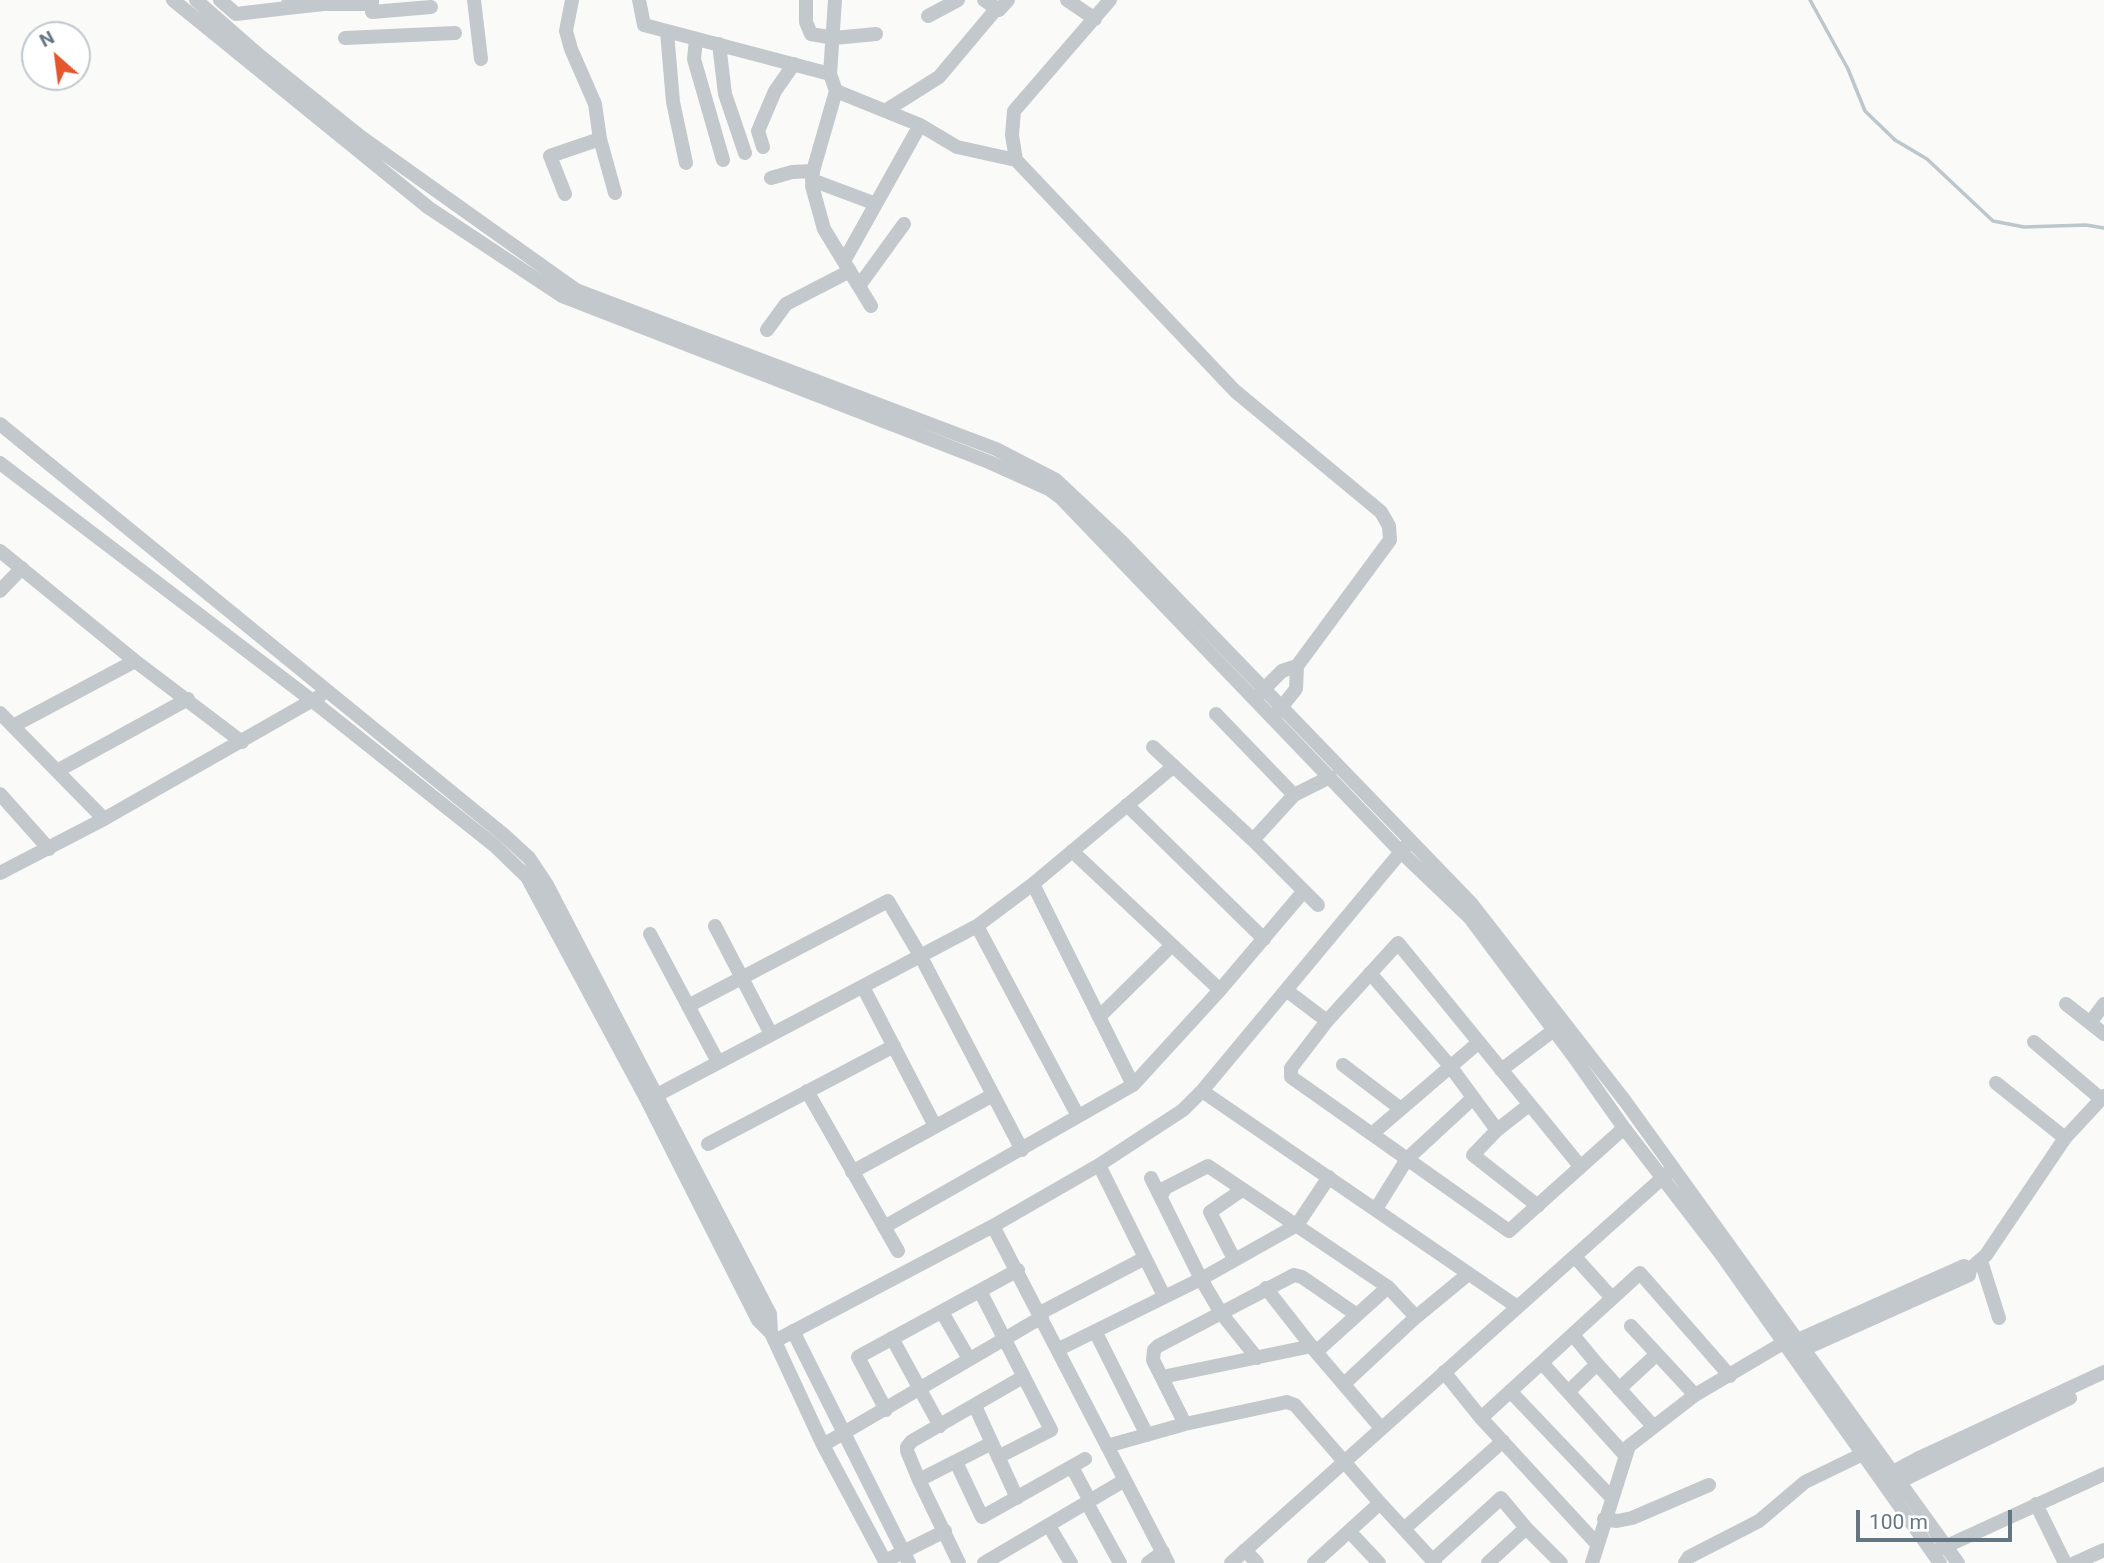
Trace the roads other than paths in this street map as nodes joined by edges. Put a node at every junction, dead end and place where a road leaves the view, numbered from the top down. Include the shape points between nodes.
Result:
1 (173, 0) edge
2 (196, 0) edge
3 (220, 0) edge
4 (474, 0) edge
5 (572, 0) edge
6 (639, 0) edge
7 (806, 0) edge
8 (835, 0) edge
9 (958, 0) edge
10 (1068, 0) edge
11 (1110, 0) edge
12 (996, 3) edge
13 (288, 4) edge
14 (372, 5) edge
15 (430, 8) dead end
16 (928, 16) dead end
17 (1095, 19) junction
18 (667, 32) junction
19 (455, 33) dead end
20 (876, 34) dead end
21 (228, 37) junction
22 (372, 37) junction
23 (345, 38) dead end
24 (834, 38) junction
25 (696, 40) junction
26 (719, 44) junction
27 (481, 59) dead end
28 (794, 64) junction
29 (831, 74) junction
30 (836, 91) junction
31 (885, 111) junction
32 (920, 125) junction
33 (600, 139) junction
34 (763, 147) dead end
35 (745, 153) dead end
36 (723, 160) dead end
37 (1016, 160) junction
38 (686, 163) dead end
39 (812, 176) junction
40 (771, 178) dead end
41 (565, 194) dead end
42 (615, 194) dead end
43 (876, 204) junction
44 (904, 224) dead end
45 (847, 266) junction
46 (859, 286) junction
47 (871, 306) dead end
48 (767, 330) dead end
49 (0, 424) edge
50 (0, 463) edge
51 (0, 551) edge
52 (22, 568) junction
53 (0, 591) edge
54 (135, 661) junction
55 (1297, 666) junction
56 (327, 691) junction
57 (1258, 694) junction
58 (188, 699) junction
59 (314, 702) junction
60 (0, 713) edge
61 (1216, 713) dead end
62 (1277, 713) junction
63 (13, 726) junction
64 (242, 742) junction
65 (1153, 747) dead end
66 (1174, 766) junction
67 (57, 771) junction
68 (1330, 778) junction
69 (1294, 795) junction
70 (1, 796) edge
71 (1126, 805) junction
72 (104, 819) junction
73 (1253, 840) junction
74 (1405, 846) junction
75 (49, 849) junction
76 (1072, 851) junction
77 (0, 873) edge
78 (1033, 884) junction
79 (1303, 892) junction
80 (1318, 905) dead end
81 (715, 926) dead end
82 (977, 926) junction
83 (650, 934) dead end
84 (1265, 939) junction
85 (1171, 946) junction
86 (921, 957) junction
87 (1370, 973) junction
88 (741, 977) junction
89 (863, 987) junction
90 (1220, 990) junction
91 (1286, 990) junction
92 (2066, 1004) dead end
93 (2104, 1004) edge
94 (688, 1006) junction
95 (1099, 1017) junction
96 (1327, 1021) junction
97 (2090, 1023) junction
98 (1554, 1030) junction
99 (771, 1034) junction
100 (2104, 1034) edge
101 (2034, 1042) dead end
102 (1478, 1043) junction
103 (894, 1046) junction
104 (718, 1062) junction
105 (1343, 1065) dead end
106 (1450, 1066) junction
107 (1502, 1070) junction
108 (1996, 1083) dead end
109 (1133, 1084) junction
110 (807, 1091) junction
111 (1202, 1091) junction
112 (657, 1095) junction
113 (993, 1095) junction
114 (1473, 1098) junction
115 (2102, 1098) edge
116 (1529, 1105) junction
117 (1401, 1109) junction
118 (1078, 1116) junction
119 (935, 1126) junction
120 (1624, 1128) junction
121 (1497, 1130) junction
122 (1373, 1133) junction
123 (2064, 1138) junction
124 (708, 1144) dead end
125 (1022, 1150) junction
126 (1407, 1159) junction
127 (1099, 1165) junction
128 (1580, 1166) junction
129 (852, 1172) junction
130 (1669, 1172) junction
131 (1329, 1177) junction
132 (1152, 1178) dead end
133 (1242, 1190) junction
134 (1161, 1196) junction
135 (1538, 1206) junction
136 (1376, 1209) junction
137 (1297, 1224) junction
138 (993, 1226) junction
139 (884, 1227) junction
140 (898, 1251) dead end
141 (1574, 1256) junction
142 (1145, 1258) junction
143 (1234, 1259) junction
144 (1976, 1265) junction
145 (1018, 1270) junction
146 (1467, 1275) junction
147 (1201, 1279) junction
148 (1388, 1287) junction
149 (1266, 1288) junction
150 (979, 1291) junction
151 (1164, 1296) junction
152 (1612, 1298) junction
153 (1516, 1307) junction
154 (942, 1312) junction
155 (1221, 1313) junction
156 (1041, 1315) junction
157 (1357, 1315) junction
158 (1416, 1317) junction
159 (1999, 1318) dead end
160 (1631, 1326) dead end
161 (793, 1331) junction
162 (1095, 1331) junction
163 (1573, 1335) junction
164 (773, 1337) junction
165 (1004, 1337) junction
166 (892, 1338) junction
167 (1795, 1342) junction
168 (1059, 1349) junction
169 (1314, 1349) junction
170 (1657, 1354) junction
171 (1257, 1358) junction
172 (969, 1359) junction
173 (1542, 1363) junction
174 (1597, 1364) junction
175 (2104, 1372) edge
176 (1444, 1373) junction
177 (1730, 1376) junction
178 (1023, 1377) junction
179 (1162, 1377) junction
180 (2104, 1382) edge
181 (1344, 1384) junction
182 (1619, 1389) junction
183 (920, 1390) junction
184 (1510, 1391) junction
185 (1568, 1392) junction
186 (1695, 1395) junction
187 (975, 1406) junction
188 (886, 1410) junction
189 (1482, 1419) junction
190 (1185, 1424) junction
191 (940, 1426) junction
192 (1653, 1426) junction
193 (1381, 1428) junction
194 (843, 1434) junction
195 (1147, 1435) junction
196 (1503, 1441) junction
197 (992, 1443) junction
198 (823, 1445) junction
199 (1107, 1446) junction
200 (1869, 1451) junction
201 (1625, 1454) junction
202 (999, 1457) junction
203 (1085, 1459) dead end
204 (956, 1462) junction
205 (1343, 1462) junction
206 (1072, 1467) junction
207 (2104, 1474) edge
208 (919, 1480) junction
209 (1125, 1480) junction
210 (1889, 1481) junction
211 (1709, 1485) dead end
212 (1611, 1497) junction
213 (1017, 1498) junction
214 (1088, 1502) junction
215 (1380, 1503) junction
216 (2036, 1504) junction
217 (1604, 1519) junction
218 (1049, 1526) junction
219 (1405, 1528) junction
220 (1526, 1528) junction
221 (945, 1531) junction
222 (1349, 1531) junction
223 (1597, 1544) junction
224 (1245, 1550) junction
225 (2104, 1550) edge
226 (1940, 1554) edge
227 (906, 1557) edge
228 (1008, 1557) edge
229 (1166, 1557) edge
230 (1434, 1561) edge
231 (885, 1562) edge
232 (959, 1563) edge
233 (984, 1563) edge
234 (1071, 1563) edge
235 (1121, 1563) edge
236 (1148, 1563) edge
237 (1231, 1563) edge
238 (1257, 1563) edge
239 (1314, 1563) edge
240 (1379, 1563) edge
241 (1489, 1563) edge
242 (1561, 1563) edge
243 (1592, 1563) edge
244 (1685, 1563) edge
245 (1958, 1563) edge
246 (2065, 1563) edge
247 (2075, 1563) edge

1 - 21 street
2 - 21 street
3 - 13 street via 236,14
4 - 27 street
5 - 33 street via 566,31 595,104
6 - 18 street via 644,25
7 - 24 street via 811,34
8 - 24 street
9 - 16 street
10 - 17 street
11 - 17 street
12 - 31 street via 939,77
13 - 14 street
14 - 15 street
14 - 22 street
17 - 37 street via 1014,111
18 - 25 street
18 - 38 street via 673,102
19 - 22 street
20 - 24 street
21 - 57 street via 576,290 996,449 1056,480 1122,542
22 - 23 street
24 - 29 street
25 - 26 street
25 - 36 street via 694,59
26 - 28 street
26 - 35 street via 725,94
28 - 29 street
28 - 34 street via 775,91 758,131
29 - 30 street
30 - 31 street
30 - 39 street
31 - 32 street
32 - 37 street via 957,147
32 - 43 street
33 - 41 street via 550,156
33 - 42 street
37 - 55 street via 1235,391 1381,512 1389,526 1390,540
39 - 40 street via 792,172
39 - 43 street
39 - 45 street via 824,229
43 - 45 street
44 - 46 street
45 - 46 street
45 - 48 street via 786,304
46 - 47 street
49 - 56 street
50 - 59 street
51 - 52 street
52 - 53 street
52 - 54 street
54 - 58 street
54 - 63 street
55 - 57 street via 1282,671
55 - 62 street via 1296,690
56 - 59 street
56 - 112 street via 529,858
57 - 62 street
58 - 64 street
58 - 67 street
59 - 64 street
59 - 164 street via 495,846 527,877 758,1320
60 - 63 street
61 - 69 street
62 - 68 street
62 - 74 street
63 - 67 street
64 - 72 street
65 - 66 street
66 - 71 street
66 - 73 street
67 - 72 street
68 - 69 street
68 - 74 street
69 - 73 street
70 - 75 street
71 - 76 street
71 - 84 street
72 - 75 street
73 - 79 street
74 - 91 street
74 - 98 street via 1470,918
74 - 130 street via 1471,903 1625,1101
75 - 77 street
76 - 78 street
76 - 85 street
78 - 82 street
78 - 95 street
79 - 80 street
79 - 84 street
81 - 88 street
82 - 86 street
82 - 118 street
83 - 94 street
84 - 90 street
85 - 90 street
85 - 95 street
86 - 88 street via 888,901
86 - 89 street
86 - 113 street
87 - 96 street
87 - 102 street via 1398,943
87 - 106 street
88 - 94 street
88 - 99 street
89 - 99 street
89 - 103 street
90 - 109 street
91 - 96 street
91 - 111 street
92 - 97 street
93 - 97 street
94 - 104 street
95 - 109 street
96 - 122 street via 1291,1068 1291,1077
97 - 100 street
98 - 107 street
98 - 120 street
99 - 104 street
101 - 115 street
102 - 106 street
102 - 107 street
103 - 110 street
103 - 119 street
104 - 112 street
105 - 117 street
106 - 114 street
106 - 117 street
107 - 116 street
108 - 123 street
109 - 118 street
110 - 124 street
110 - 129 street
111 - 127 street via 1161,1126
111 - 131 street
112 - 164 street via 770,1314
113 - 119 street
113 - 125 street
114 - 121 street
114 - 126 street
115 - 123 street
116 - 121 street
116 - 128 street
117 - 122 street
118 - 125 street
119 - 129 street
120 - 128 street
120 - 130 street
121 - 135 street via 1473,1155
122 - 126 street
123 - 144 street
125 - 139 street
126 - 135 street via 1509,1231
126 - 136 street
127 - 138 street
127 - 142 street
128 - 135 street
129 - 139 street
130 - 141 street
130 - 167 street
131 - 136 street
131 - 137 street
132 - 134 street
133 - 134 street via 1208,1166 1165,1188
133 - 137 street
133 - 143 street via 1210,1212
134 - 147 street
136 - 146 street
137 - 143 street
137 - 148 street
138 - 145 street
138 - 161 street
139 - 140 street
141 - 152 street
141 - 153 street
142 - 151 street
142 - 156 street
143 - 147 street
144 - 159 street
144 - 167 street via 1964,1266
145 - 150 street
145 - 156 street
146 - 153 street
146 - 158 street
147 - 151 street
147 - 155 street
148 - 157 street
148 - 158 street
149 - 155 street
149 - 157 street via 1298,1275
149 - 169 street
150 - 154 street
150 - 165 street
151 - 162 street
152 - 163 street
152 - 177 street via 1640,1273
153 - 176 street
154 - 166 street
154 - 172 street
155 - 171 street
155 - 179 street via 1154,1350 1153,1360
156 - 165 street
156 - 168 street
157 - 169 street
158 - 181 street
160 - 170 street
161 - 164 street
161 - 194 street
162 - 168 street
162 - 195 street
163 - 173 street
163 - 174 street
164 - 198 street
165 - 172 street
165 - 178 street
166 - 183 street
166 - 188 street via 858,1357
167 - 177 street
167 - 200 street
168 - 199 street
169 - 171 street
169 - 181 street
170 - 182 street
170 - 186 street
171 - 179 street
172 - 183 street
173 - 184 street
173 - 185 street
174 - 182 street
174 - 185 street
175 - 210 street
176 - 189 street
176 - 193 street
177 - 186 street
178 - 187 street
178 - 202 street via 1051,1430
179 - 190 street
180 - 210 street
181 - 193 street
182 - 192 street
183 - 188 street
183 - 191 street
184 - 189 street
184 - 212 street
185 - 201 street
186 - 192 street
187 - 191 street
187 - 197 street
188 - 194 street
189 - 196 street
190 - 195 street
190 - 205 street via 1287,1402 1295,1405
191 - 208 street via 907,1447
192 - 201 street
193 - 205 street
194 - 198 street
194 - 227 street
195 - 199 street
196 - 219 street
196 - 223 street
197 - 202 street
197 - 204 street
198 - 231 street
199 - 209 street
200 - 210 street
200 - 244 street via 1811,1479 1759,1521
201 - 212 street
202 - 213 street
203 - 206 street
204 - 208 street
204 - 213 street via 982,1517
205 - 215 street
205 - 224 street
206 - 213 street
206 - 214 street
207 - 216 street
208 - 221 street
209 - 214 street
209 - 229 street
210 - 226 street
211 - 217 street via 1632,1518
212 - 217 street
214 - 218 street
214 - 235 street
215 - 219 street
215 - 222 street
216 - 226 street
216 - 246 street
217 - 223 street
218 - 228 street
218 - 234 street
219 - 230 street
220 - 230 street via 1501,1499
220 - 241 street
220 - 242 street
221 - 227 street
221 - 232 street
222 - 239 street
222 - 240 street
223 - 243 street
224 - 237 street
224 - 238 street
225 - 247 street
226 - 245 street
227 - 231 street
228 - 233 street
229 - 236 street

